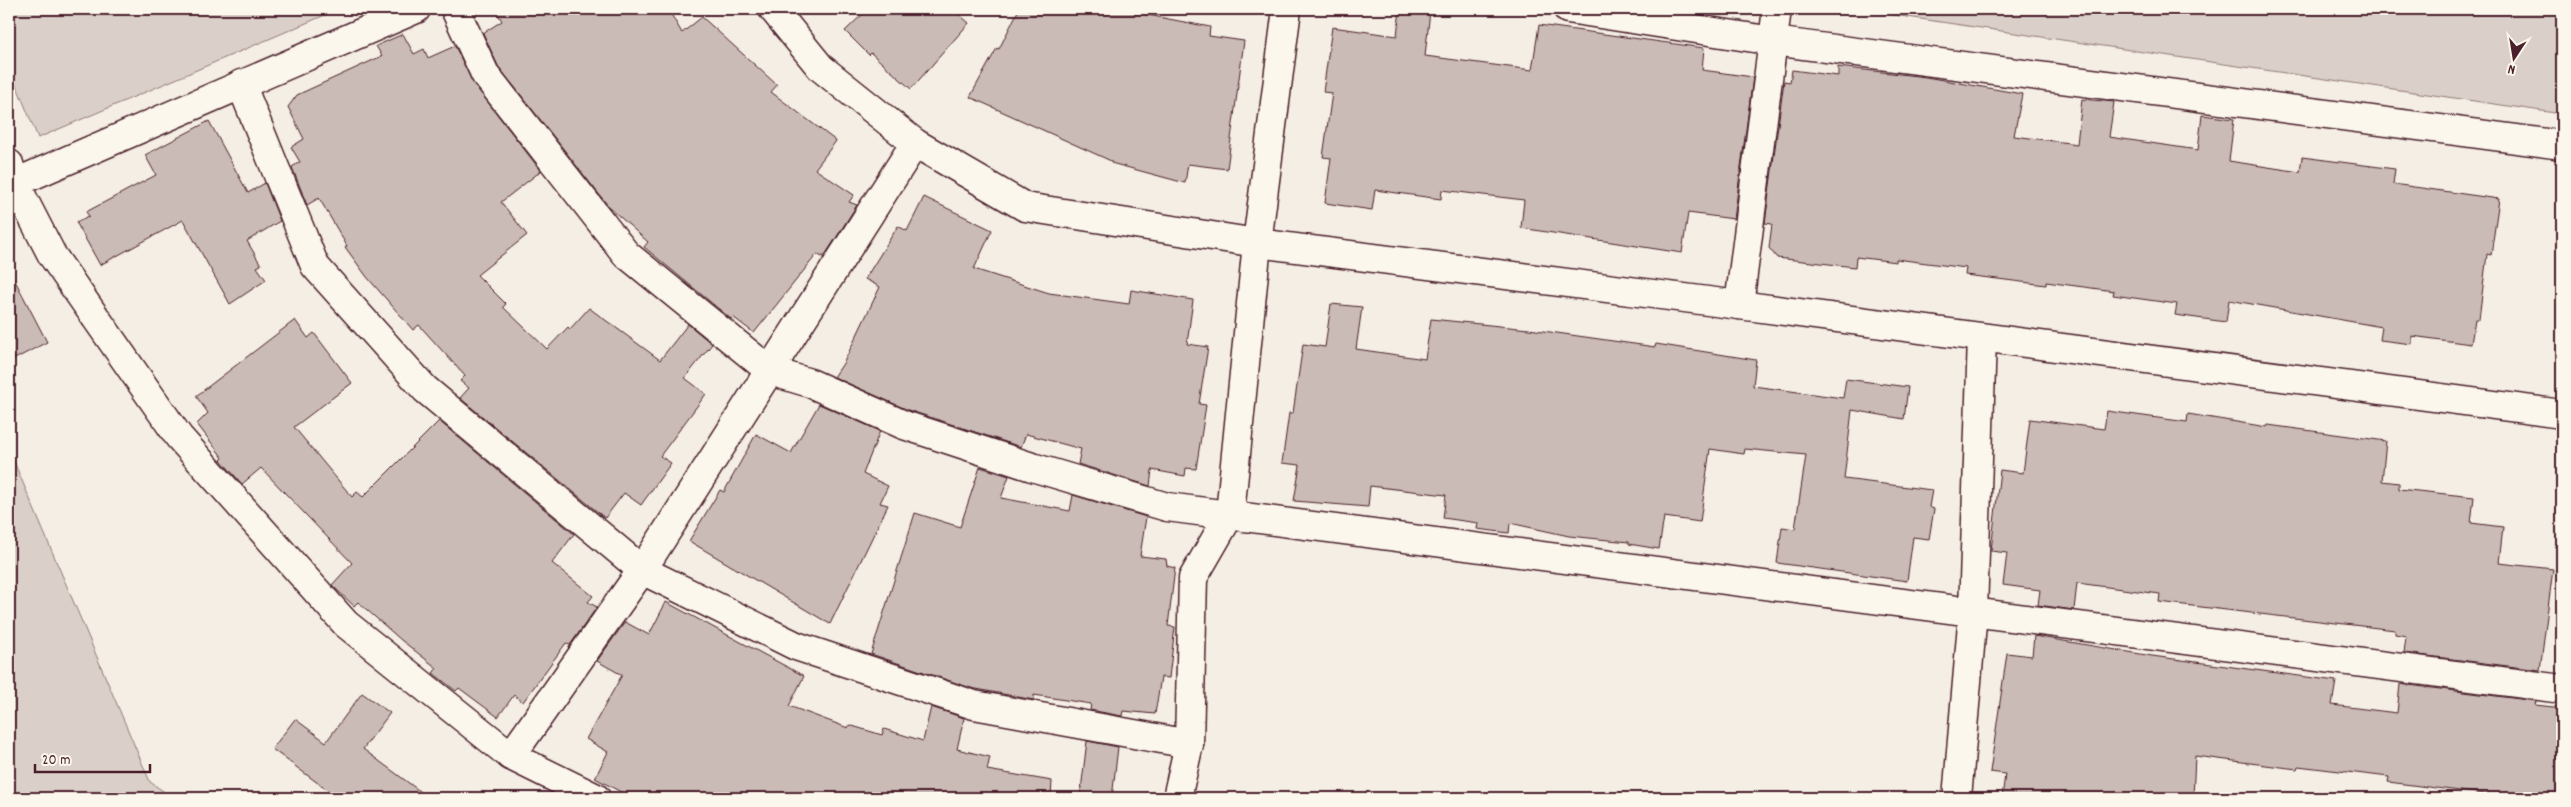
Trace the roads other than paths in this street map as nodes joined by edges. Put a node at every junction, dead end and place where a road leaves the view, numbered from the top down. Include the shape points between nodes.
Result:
1 (416, 9) edge
2 (455, 9) edge
3 (773, 9) edge
4 (1287, 9) edge
5 (1568, 9) edge
6 (1777, 9) edge
7 (1773, 41) junction
8 (241, 84) junction
9 (915, 143) junction
10 (2562, 144) edge
11 (12, 174) edge
12 (1257, 243) junction
13 (1739, 304) junction
14 (1982, 338) junction
15 (770, 371) junction
16 (2562, 414) edge
17 (1230, 514) junction
18 (642, 570) junction
19 (1973, 612) junction
20 (2562, 689) edge
21 (1188, 744) junction
22 (511, 756) junction
23 (596, 798) edge
24 (1176, 798) edge
25 (1957, 798) edge

1 - 8 street
2 - 15 street via 484,74 626,254
3 - 9 street via 821,68
4 - 12 street
5 - 7 street
6 - 7 street
7 - 10 street
7 - 13 street
8 - 11 street
8 - 18 street via 315,266 425,390
9 - 12 street via 1025,207
9 - 15 street
11 - 22 street via 52,255 179,437 346,624
12 - 13 street
12 - 17 street
13 - 14 street
14 - 16 street
14 - 19 street
15 - 17 street via 810,383 904,425 1032,467 1167,506
15 - 18 street
17 - 19 street
17 - 21 street via 1192,578
18 - 21 street via 796,646 974,705
18 - 22 street
19 - 20 street
19 - 25 street
21 - 24 street
22 - 23 street

